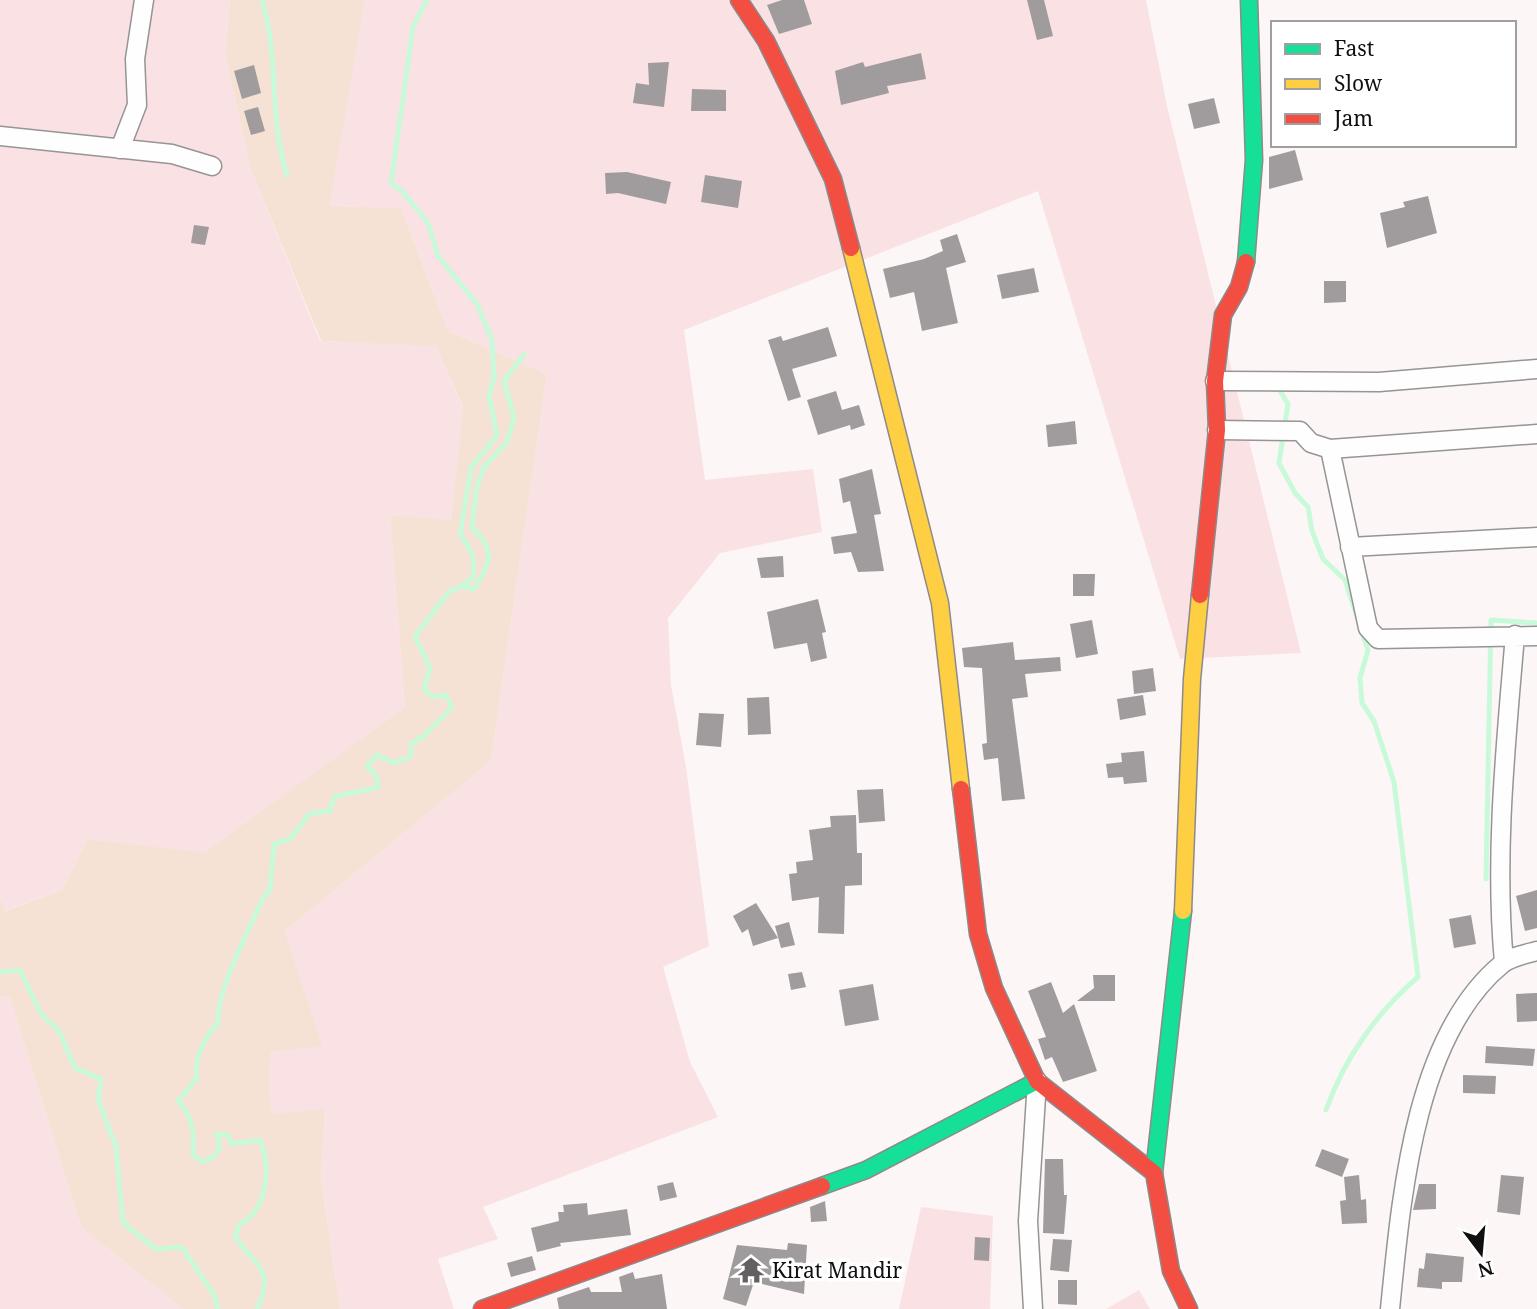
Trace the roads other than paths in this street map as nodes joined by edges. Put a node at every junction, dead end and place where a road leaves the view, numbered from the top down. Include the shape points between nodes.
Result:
1 (144, 0) edge
2 (739, 0) edge
3 (1249, 0) edge
4 (0, 136) edge
5 (120, 149) junction
6 (212, 166) dead end
7 (1537, 369) edge
8 (1215, 382) junction
9 (1217, 430) junction
10 (1537, 434) edge
11 (1330, 449) junction
12 (1537, 537) edge
13 (1350, 547) junction
14 (1515, 635) junction
15 (1537, 636) edge
16 (1537, 951) edge
17 (1504, 962) junction
18 (1037, 1082) junction
19 (1154, 1173) junction
20 (482, 1309) edge
21 (1033, 1309) edge
22 (1189, 1309) edge
23 (1390, 1309) edge

1 - 5 street via 135,59 138,105
2 - 18 street via 766,41 833,178 940,603 978,934 994,988
3 - 8 street via 1254,160 1249,250 1239,287 1223,315
4 - 5 street
5 - 6 street via 172,154
7 - 8 street via 1379,382
8 - 9 street
9 - 11 street via 1300,431 1311,443
9 - 19 street via 1192,679 1185,892
10 - 11 street
11 - 13 street
12 - 13 street
13 - 14 street via 1368,628 1378,639
14 - 15 street
14 - 17 street via 1500,919
16 - 17 street
17 - 23 street via 1465,1003 1434,1065 1406,1169
18 - 19 street
18 - 20 street via 866,1170
18 - 21 street via 1028,1221
19 - 22 street via 1171,1271

